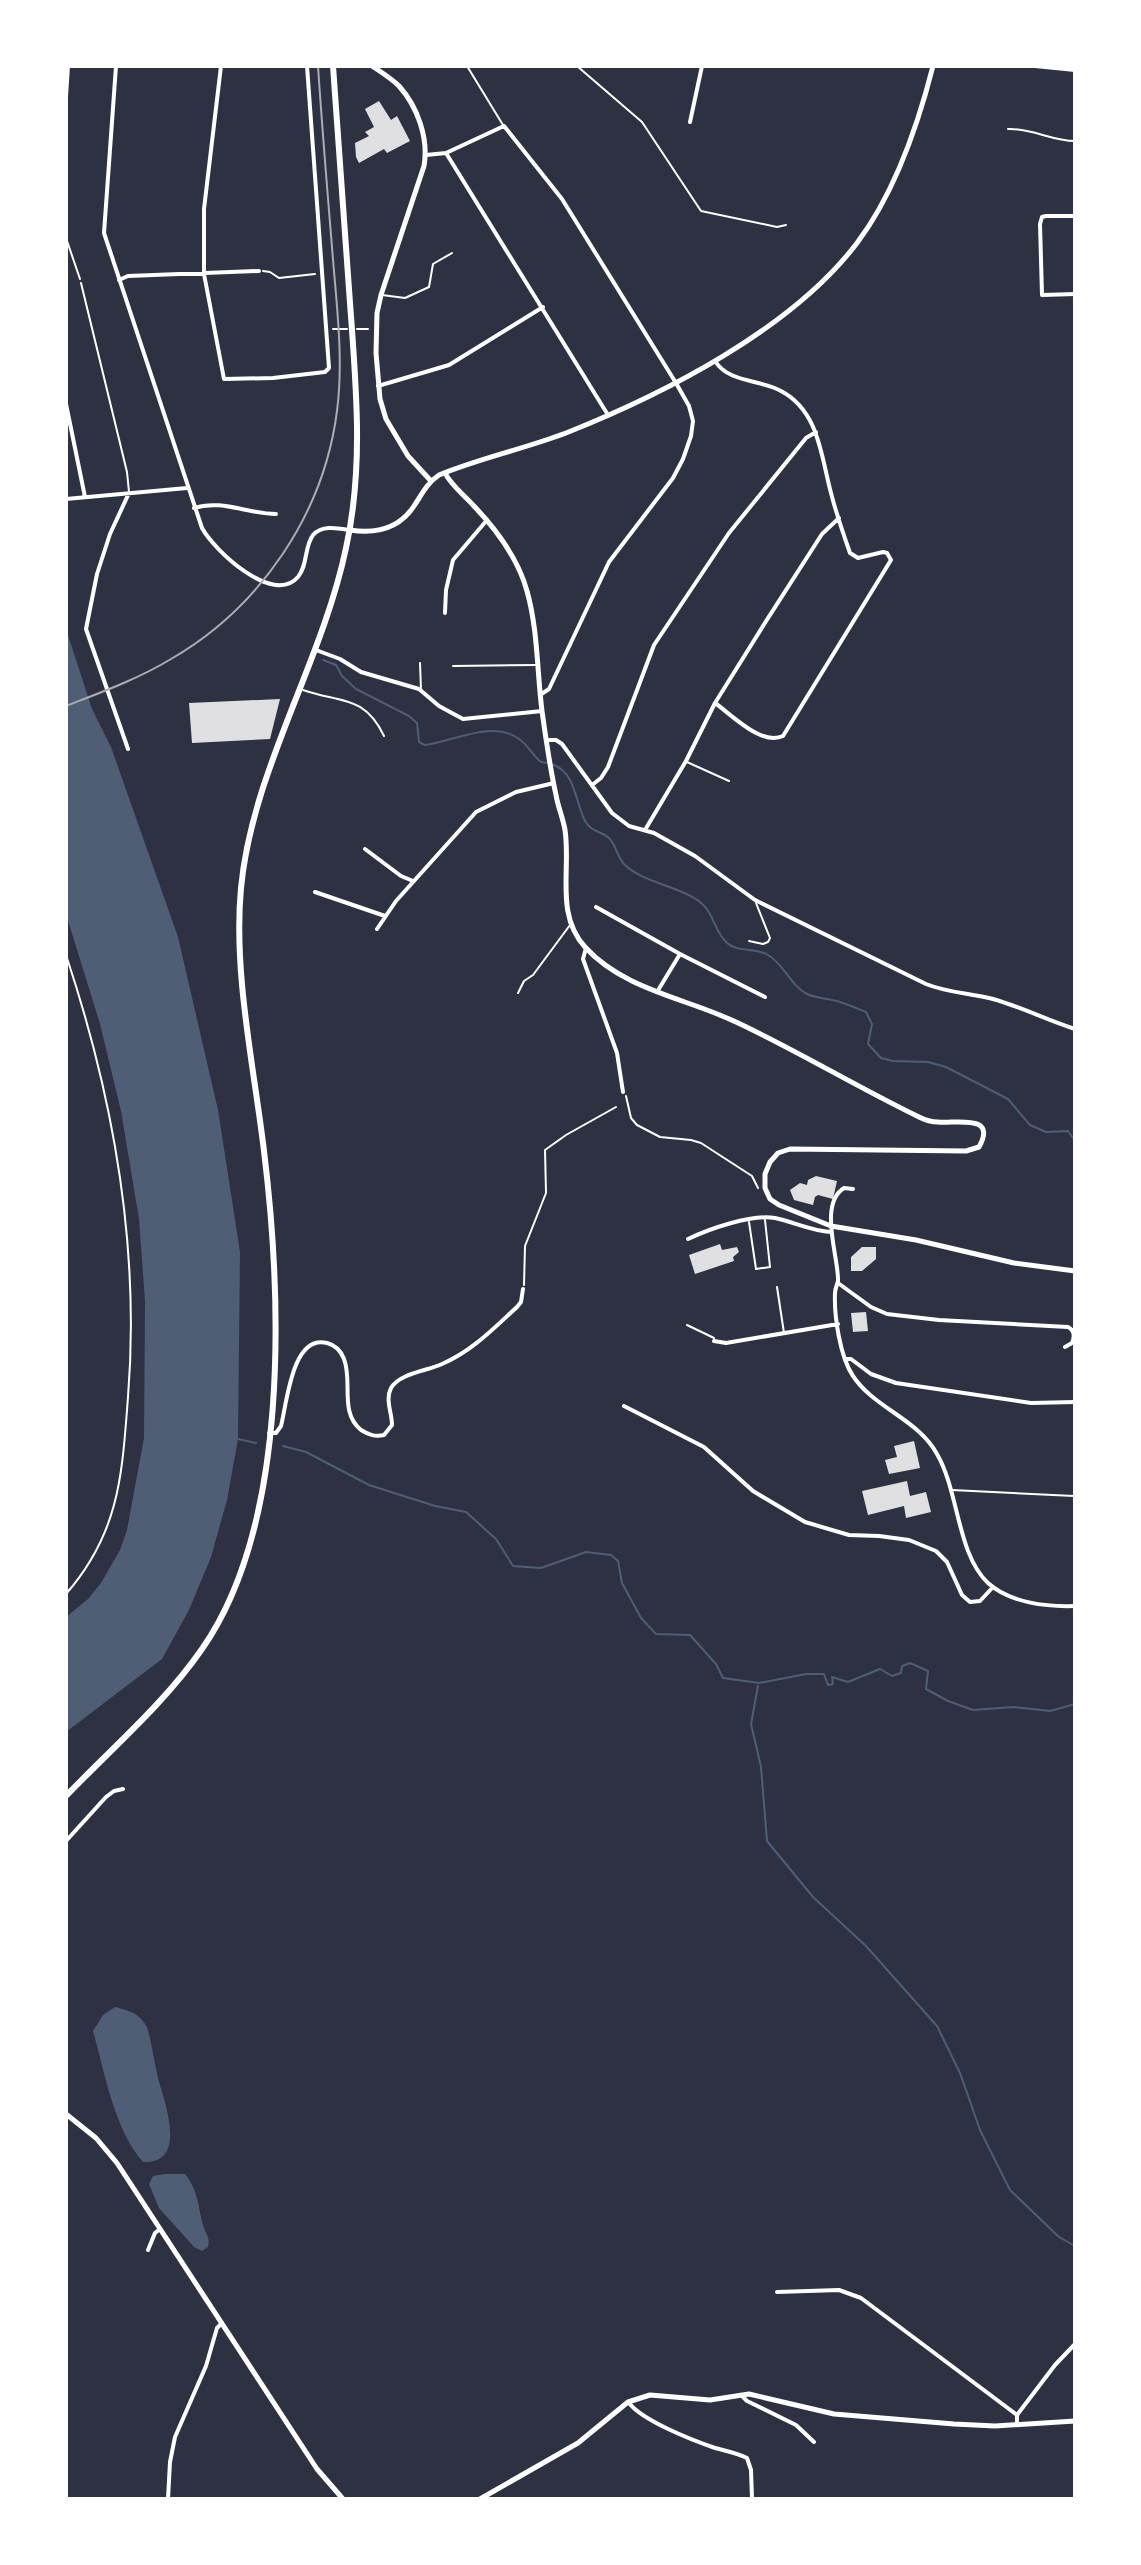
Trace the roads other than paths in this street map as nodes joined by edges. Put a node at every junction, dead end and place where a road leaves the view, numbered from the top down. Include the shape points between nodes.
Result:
1 (116, 66) edge
2 (221, 66) edge
3 (307, 66) edge
4 (333, 66) edge
5 (372, 66) edge
6 (467, 66) edge
7 (702, 66) edge
8 (933, 66) edge
9 (1035, 66) edge
10 (1075, 70) edge
11 (690, 122) dead end
12 (504, 126) junction
13 (1008, 129) dead end
14 (1075, 141) edge
15 (446, 153) junction
16 (426, 155) junction
17 (1075, 216) edge
18 (452, 253) dead end
19 (259, 271) road end
20 (204, 274) junction
21 (119, 280) junction
22 (81, 283) road end
23 (1075, 294) edge
24 (381, 295) junction
25 (543, 307) junction
26 (715, 361) junction
27 (676, 383) junction
28 (378, 386) junction
29 (66, 404) edge
30 (608, 415) junction
31 (816, 432) junction
32 (445, 473) junction
33 (431, 481) junction
34 (187, 488) junction
35 (129, 493) junction
36 (85, 497) junction
37 (66, 499) edge
38 (194, 508) junction
39 (276, 514) dead end
40 (839, 518) junction
41 (487, 520) junction
42 (350, 530) junction
43 (445, 613) dead end
44 (316, 650) junction
45 (420, 663) dead end
46 (537, 665) junction
47 (453, 666) dead end
48 (300, 689) junction
49 (421, 690) junction
50 (540, 695) junction
51 (715, 703) junction
52 (542, 711) junction
53 (384, 736) dead end
54 (546, 740) junction
55 (128, 749) dead end
56 (686, 761) junction
57 (729, 781) dead end
58 (554, 783) junction
59 (592, 785) junction
60 (645, 830) junction
61 (365, 849) dead end
62 (413, 881) junction
63 (315, 892) dead end
64 (755, 900) junction
65 (596, 907) dead end
66 (385, 916) junction
67 (570, 924) junction
68 (377, 929) dead end
69 (749, 941) dead end
70 (586, 948) junction
71 (680, 954) junction
72 (657, 992) junction
73 (518, 993) dead end
74 (765, 997) dead end
75 (1075, 1029) edge
76 (623, 1092) road end
77 (853, 1189) dead end
78 (765, 1218) junction
79 (749, 1220) junction
80 (831, 1229) junction
81 (688, 1239) dead end
82 (1075, 1271) edge
83 (838, 1283) junction
84 (777, 1287) dead end
85 (523, 1289) road end
86 (838, 1324) junction
87 (687, 1325) dead end
88 (784, 1333) junction
89 (714, 1341) joint
90 (1065, 1347) dead end
91 (845, 1359) junction
92 (1075, 1402) edge
93 (624, 1406) dead end
94 (269, 1433) junction
95 (952, 1490) junction
96 (1074, 1496) edge
97 (993, 1587) junction
98 (1075, 1606) edge
99 (123, 1789) dead end
100 (66, 1796) edge
101 (66, 1841) edge
102 (66, 2114) edge
103 (160, 2229) junction
104 (148, 2250) dead end
105 (777, 2292) dead end
106 (222, 2323) junction
107 (1075, 2344) edge
108 (741, 2395) junction
109 (628, 2402) junction
110 (1017, 2415) junction
111 (1075, 2421) edge
112 (1017, 2423) junction
113 (814, 2442) dead end
114 (168, 2499) edge
115 (343, 2499) edge
116 (480, 2499) edge
117 (752, 2499) edge

1 - 21 street via 104,233
2 - 20 street via 204,209
3 - 20 street via 330,364 325,372 224,379
4 - 42 main road via 358,419
5 - 16 street via 402,90 420,124
6 - 12 lane
7 - 11 street
8 - 26 street via 924,102 884,197 857,244 810,292
9 - 10 street
12 - 15 street
12 - 27 street via 562,199
13 - 14 lane
15 - 16 street
15 - 25 street
16 - 24 street
17 - 23 street via 1046,216 1040,224 1042,295
18 - 24 lane via 433,264 429,287 405,298
19 - 20 street
20 - 21 street
21 - 34 street
22 - 35 lane
24 - 28 street
25 - 28 street via 449,365
25 - 30 street
26 - 27 street
26 - 31 street via 723,372 787,395
27 - 30 street
27 - 50 street via 693,421 683,459 609,562 549,689
28 - 33 street via 390,428
29 - 36 street
30 - 32 street
31 - 40 street
31 - 59 street via 747,509 663,630 645,664 608,767
32 - 33 street
32 - 41 street
33 - 42 street via 396,524 375,532
34 - 35 street
34 - 38 street
35 - 36 street
35 - 55 street via 97,574 86,629
36 - 37 street
38 - 39 street via 222,505
38 - 42 street via 207,538 223,555 275,585 286,585 299,575 317,532
40 - 51 street via 812,548
40 - 51 street via 852,555 863,558 883,552 890,556 890,564 783,736 759,734
41 - 43 street via 453,560
41 - 46 street via 523,577
42 - 44 main road
44 - 48 main road
44 - 49 street via 361,672
45 - 49 lane
46 - 47 lane
46 - 50 street
48 - 53 lane via 360,706
48 - 94 main road via 262,794 245,858 239,909 272,1236
49 - 52 street via 463,719
50 - 52 street
51 - 56 street
52 - 54 street
54 - 58 street
54 - 59 street via 559,741
56 - 57 lane
56 - 60 street
58 - 62 street via 516,792 476,812
58 - 67 street via 566,833
59 - 60 street via 616,818
60 - 64 street via 695,856
61 - 62 street
62 - 66 street
63 - 66 street
64 - 69 lane via 770,938 763,944
64 - 75 street via 926,984 997,1001
65 - 71 street
66 - 68 street
67 - 70 street
67 - 73 lane
70 - 72 street
70 - 76 street via 583,959 614,1045
71 - 72 street
71 - 74 street
72 - 80 street via 733,1020 919,1117 969,1121 981,1127 981,1143 971,1151 798,1148 778,1153 765,1174 770,1199
77 - 80 street via 838,1193
78 - 79 street
78 - 79 lane via 770,1267 755,1268
78 - 80 street via 812,1230
79 - 81 street
80 - 82 street
80 - 83 street
83 - 86 street
83 - 90 street via 887,1314 1068,1327 1073,1341
84 - 88 lane
85 - 94 street via 517,1307 475,1346 394,1384 389,1399 392,1425 384,1435 369,1435 353,1421 342,1355 333,1345 320,1342 301,1352 281,1426
86 - 88 street
86 - 91 street
87 - 89 lane
88 - 89 street
91 - 92 street via 896,1383 1031,1403
91 - 95 street via 863,1388 927,1439
93 - 97 street via 704,1447 753,1491 796,1518 841,1533 922,1545 942,1557 970,1602 980,1601
94 - 100 main road via 250,1546 221,1618 168,1692
95 - 96 lane
95 - 97 street via 973,1559
97 - 98 street via 1044,1605
99 - 101 street via 106,1797
102 - 103 street via 107,2150
103 - 104 street
103 - 106 street
105 - 110 street via 839,2290 861,2298
106 - 114 street via 175,2437
106 - 115 street via 317,2469
107 - 110 street
108 - 109 street via 710,2400 650,2395
108 - 112 street via 856,2417 981,2426
108 - 113 street via 796,2425
109 - 116 street via 578,2443
109 - 117 street via 656,2421 747,2458
110 - 112 street
111 - 112 street

